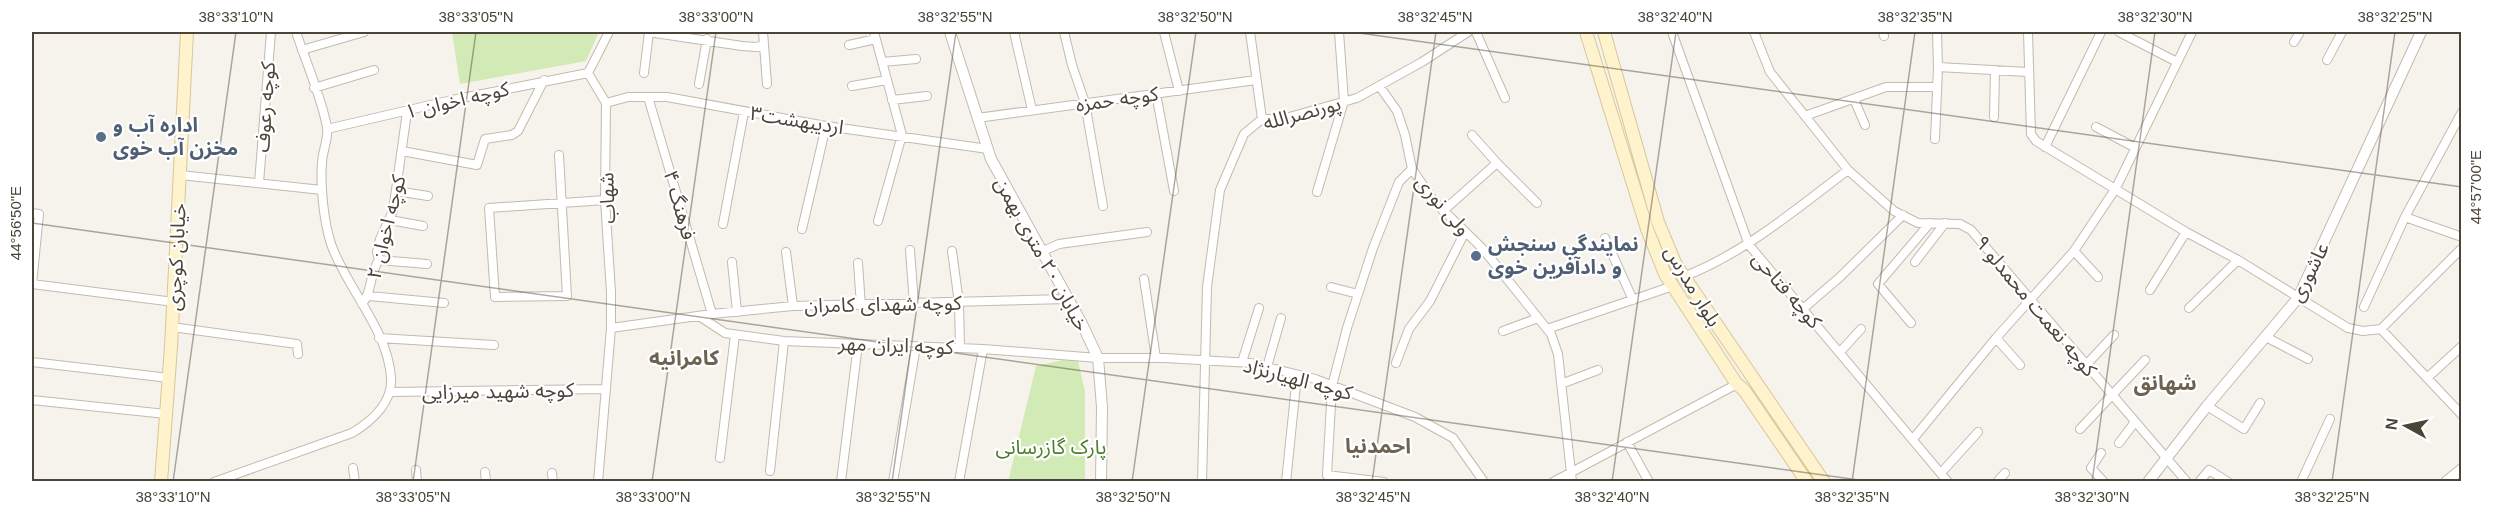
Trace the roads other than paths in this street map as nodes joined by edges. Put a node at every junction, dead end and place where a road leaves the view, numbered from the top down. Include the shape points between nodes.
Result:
1 (187, 32) edge
2 (271, 32) edge
3 (296, 32) edge
4 (364, 32) edge
5 (609, 32) edge
6 (648, 32) edge
7 (763, 32) edge
8 (950, 32) edge
9 (1014, 32) edge
10 (1064, 32) edge
11 (1164, 32) edge
12 (1250, 32) edge
13 (1340, 32) edge
14 (1468, 32) edge
15 (1476, 32) edge
16 (1586, 32) edge
17 (1604, 32) edge
18 (1672, 32) edge
19 (1754, 32) edge
20 (1937, 32) edge
21 (2028, 32) edge
22 (2102, 32) edge
23 (2119, 32) edge
24 (2192, 32) edge
25 (2300, 32) edge
26 (2342, 32) edge
27 (2421, 32) edge
28 (875, 35) edge
29 (707, 39) junction
30 (2294, 42) dead end
31 (764, 45) junction
32 (849, 45) dead end
33 (302, 50) junction
34 (916, 59) dead end
35 (2327, 60) dead end
36 (882, 62) junction
37 (2177, 62) junction
38 (1938, 67) junction
39 (374, 70) dead end
40 (1995, 70) junction
41 (2028, 72) junction
42 (588, 73) junction
43 (644, 73) dead end
44 (544, 80) junction
45 (887, 80) junction
46 (1256, 80) junction
47 (699, 84) dead end
48 (767, 84) dead end
49 (852, 86) dead end
50 (1380, 87) junction
51 (1937, 87) junction
52 (314, 88) junction
53 (1179, 91) junction
54 (1156, 93) junction
55 (927, 96) dead end
56 (648, 97) junction
57 (1504, 98) dead end
58 (1854, 99) junction
59 (892, 100) junction
60 (1344, 101) junction
61 (606, 103) junction
62 (1085, 103) junction
63 (1032, 110) junction
64 (407, 112) junction
65 (744, 112) junction
66 (2462, 112) edge
67 (1805, 116) junction
68 (1994, 117) dead end
69 (977, 118) junction
70 (1262, 118) junction
71 (1865, 125) dead end
72 (826, 126) junction
73 (2096, 127) dead end
74 (327, 129) junction
75 (902, 135) junction
76 (1472, 135) dead end
77 (1935, 139) dead end
78 (2045, 147) junction
79 (2134, 147) junction
80 (988, 149) junction
81 (402, 151) junction
82 (559, 155) dead end
83 (1497, 163) junction
84 (1412, 169) junction
85 (1848, 170) junction
86 (180, 175) junction
87 (259, 183) junction
88 (2116, 188) junction
89 (322, 190) junction
90 (396, 191) junction
91 (1174, 191) dead end
92 (1317, 192) dead end
93 (428, 196) dead end
94 (605, 200) junction
95 (563, 202) junction
96 (1537, 203) dead end
97 (1103, 206) dead end
98 (1443, 211) junction
99 (32, 213) edge
100 (1903, 215) junction
101 (2405, 218) junction
102 (390, 219) junction
103 (878, 221) dead end
104 (1930, 223) junction
105 (1945, 223) junction
106 (723, 224) dead end
107 (423, 226) dead end
108 (802, 229) dead end
109 (1147, 232) dead end
110 (1465, 232) junction
111 (2186, 232) junction
112 (2462, 237) edge
113 (1605, 238) dead end
114 (1749, 245) junction
115 (2462, 248) edge
116 (910, 250) dead end
117 (952, 251) dead end
118 (2074, 251) junction
119 (786, 252) dead end
120 (1041, 252) junction
121 (379, 260) junction
122 (2238, 260) junction
123 (732, 262) dead end
124 (1915, 262) dead end
125 (858, 263) dead end
126 (427, 264) dead end
127 (1683, 277) junction
128 (2098, 277) dead end
129 (1144, 279) dead end
130 (32, 284) edge
131 (1673, 286) junction
132 (1331, 287) dead end
133 (2150, 291) dead end
134 (1358, 294) junction
135 (369, 296) junction
136 (2298, 298) junction
137 (1068, 299) junction
138 (1633, 300) junction
139 (2030, 300) junction
140 (174, 302) junction
141 (444, 303) dead end
142 (958, 303) junction
143 (362, 304) junction
144 (914, 304) junction
145 (793, 306) junction
146 (861, 306) junction
147 (2364, 307) dead end
148 (1259, 308) dead end
149 (1804, 308) junction
150 (2189, 308) dead end
151 (737, 312) junction
152 (712, 314) junction
153 (699, 316) junction
154 (1281, 318) dead end
155 (1538, 318) junction
156 (1911, 323) dead end
157 (172, 327) junction
158 (611, 328) junction
159 (1547, 329) junction
160 (1861, 329) dead end
161 (2381, 329) junction
162 (1503, 331) dead end
163 (735, 335) junction
164 (2114, 335) dead end
165 (2266, 337) junction
166 (379, 338) junction
167 (1996, 338) junction
168 (784, 341) junction
169 (858, 344) junction
170 (494, 345) dead end
171 (916, 346) junction
172 (2462, 346) edge
173 (960, 348) junction
174 (983, 349) junction
175 (1840, 352) junction
176 (298, 354) dead end
177 (1098, 358) junction
178 (1156, 358) junction
179 (2308, 359) dead end
180 (1205, 360) junction
181 (2145, 360) dead end
182 (32, 362) edge
183 (1242, 362) junction
184 (1396, 363) dead end
185 (2019, 365) dead end
186 (2086, 365) junction
187 (1267, 367) junction
188 (1598, 370) dead end
189 (1297, 375) junction
190 (169, 378) junction
191 (2427, 378) junction
192 (1561, 384) junction
193 (1737, 384) junction
194 (1332, 386) junction
195 (606, 389) junction
196 (391, 392) junction
197 (2113, 396) junction
198 (32, 400) edge
199 (2260, 403) dead end
200 (2207, 406) junction
201 (166, 414) junction
202 (2462, 415) edge
203 (2330, 419) dead end
204 (2135, 422) junction
205 (2080, 429) dead end
206 (1978, 432) dead end
207 (1912, 439) junction
208 (1627, 442) junction
209 (2119, 443) dead end
210 (2101, 453) dead end
211 (2167, 456) junction
212 (720, 458) dead end
213 (353, 468) dead end
214 (416, 470) dead end
215 (2462, 470) edge
216 (770, 471) dead end
217 (1570, 471) junction
218 (485, 472) dead end
219 (1941, 473) junction
220 (2004, 473) dead end
221 (1334, 479) edge
222 (161, 482) edge
223 (214, 482) edge
224 (355, 482) edge
225 (417, 482) edge
226 (486, 482) edge
227 (598, 482) edge
228 (841, 482) edge
229 (893, 482) edge
230 (959, 482) edge
231 (1101, 482) edge
232 (1202, 482) edge
233 (1286, 482) edge
234 (1384, 482) edge
235 (1484, 482) edge
236 (1553, 482) edge
237 (1572, 482) edge
238 (1649, 482) edge
239 (1807, 482) edge
240 (1824, 482) edge
241 (1947, 482) edge
242 (1996, 482) edge
243 (2104, 482) edge
244 (2148, 482) edge
245 (2187, 482) edge
246 (2199, 482) edge
247 (2228, 482) edge
248 (2301, 482) edge
249 (2446, 482) edge

1 - 86 main road, خیابان کوچری
2 - 87 street, کوچه رعوف
3 - 33 street
4 - 33 street
5 - 42 street
6 - 29 street
6 - 43 street
7 - 31 street
8 - 69 street, خیابان ۲۰ متری بهمن
9 - 63 street
10 - 62 street
11 - 53 street
12 - 46 street
13 - 60 street
14 - 50 street, پورنصرالله
15 - 57 street
16 - 131 main road, بلوار مدرس via 1647,229
17 - 127 main road, بلوار مدرس via 1658,222
18 - 114 street, کوچه فتاحی
19 - 67 street, کوچه نعمت محمدلو ۹ via 1770,72
20 - 38 street
21 - 41 street
22 - 78 street
23 - 37 street
24 - 37 street
25 - 30 street
26 - 35 street
27 - 136 street, عاشوری
28 - 32 street
28 - 36 street
29 - 31 street
29 - 47 street
31 - 48 street
33 - 52 street
34 - 36 street
36 - 45 street
37 - 79 street
38 - 40 street
38 - 51 street
39 - 52 street
40 - 41 street
40 - 68 street
41 - 78 street via 2033,138
42 - 44 street, کوچه اخوان ۱
42 - 61 street
44 - 64 street, کوچه اخوان ۱
44 - 81 street via 518,131 485,139 477,165
45 - 49 street
45 - 59 street
46 - 53 street, کوچه حمزه
46 - 70 street
50 - 60 street, پورنصرالله
50 - 84 street, ولی نوری via 1397,111
51 - 58 street via 1886,87
51 - 77 street
52 - 74 street
53 - 54 street, کوچه حمزه
54 - 62 street, کوچه حمزه
54 - 91 street
55 - 59 street
56 - 61 street, اردیبهشت۳
56 - 65 street, اردیبهشت۳ via 698,101
56 - 152 street, فرهنگ ۴
58 - 67 street
58 - 71 street
59 - 75 street
60 - 70 street, پورنصرالله via 1282,119
60 - 92 street
61 - 94 street, شهاب
62 - 63 street, کوچه حمزه
62 - 97 street
63 - 69 street, کوچه حمزه
64 - 74 street, کوچه اخوان ۱
64 - 81 street, کوچه اخوان ۲
65 - 72 street, اردیبهشت۳
65 - 106 street
66 - 101 street
67 - 85 street, کوچه نعمت محمدلو ۹
69 - 80 street, خیابان ۲۰ متری بهمن
70 - 180 street, پورنصرالله via 1244,134 1220,190 1207,287
72 - 75 street, اردیبهشت۳
72 - 108 street
73 - 79 street
74 - 89 street via 322,153
75 - 80 street, اردیبهشت۳
75 - 103 street
76 - 83 street
78 - 88 street
79 - 88 street
80 - 120 street, خیابان ۲۰ متری بهمن
81 - 90 street, کوچه اخوان ۲
82 - 95 street
83 - 96 street
83 - 98 street
84 - 98 street, ولی نوری
84 - 134 street via 1399,182
85 - 100 street, کوچه نعمت محمدلو ۹
85 - 114 street
86 - 87 street
86 - 140 main road, خیابان کوچری
87 - 89 street
88 - 111 street
88 - 118 street
89 - 143 street via 331,243
90 - 93 street
90 - 102 street, کوچه اخوان ۲
94 - 95 street
94 - 158 street, شهاب
95 - 95 street via 489,208 495,297 567,296
98 - 110 street, ولی نوری
99 - 130 street via 39,214
100 - 104 street, کوچه نعمت محمدلو ۹ via 1918,223
100 - 149 street
101 - 112 street
101 - 147 street
102 - 107 street
102 - 121 street, کوچه اخوان ۲ via 376,252
104 - 105 street, کوچه نعمت محمدلو ۹
104 - 156 street via 1878,284
105 - 124 street
105 - 139 street, کوچه نعمت محمدلو ۹ via 1971,230
109 - 120 street via 1059,244
110 - 155 street, ولی نوری
110 - 184 street via 1430,301 1409,329
111 - 122 street
111 - 133 street
113 - 138 street
114 - 127 street
114 - 149 street, کوچه فتاحی
115 - 161 street
116 - 144 street
117 - 142 street
118 - 128 street
118 - 139 street
119 - 145 street
120 - 137 street, خیابان ۲۰ متری بهمن
121 - 126 street
121 - 135 street, کوچه اخوان ۲
122 - 136 street
122 - 150 street
123 - 151 street
125 - 146 street
127 - 240 main road, بلوار مدرس
129 - 178 street
130 - 140 street
131 - 138 street
131 - 193 main road, بلوار مدرس
132 - 134 street
134 - 194 street
135 - 141 street
135 - 143 street, کوچه اخوان ۲
136 - 161 street via 2348,328
136 - 165 street, عاشوری
137 - 142 street, کوچه شهدای کامران
137 - 177 street, خیابان ۲۰ متری بهمن
138 - 159 street
139 - 167 street
139 - 186 street, کوچه نعمت محمدلو ۹
140 - 157 main road, خیابان کوچری
142 - 144 street, کوچه شهدای کامران
142 - 173 street
143 - 166 street
144 - 146 street, کوچه شهدای کامران
145 - 146 street, کوچه شهدای کامران
145 - 151 street, کوچه شهدای کامران
148 - 183 street
149 - 175 street, کوچه فتاحی
151 - 152 street, کوچه شهدای کامران
152 - 153 street, کوچه شهدای کامران
153 - 158 street, کوچه شهدای کامران
153 - 163 street, کوچه ایران مهر
154 - 187 street
155 - 159 street, ولی نوری
155 - 162 street
157 - 176 street via 297,344
157 - 190 main road, خیابان کوچری
158 - 195 street, شهاب
159 - 192 street, ولی نوری via 1558,354
160 - 175 street
161 - 191 street
163 - 168 street, کوچه ایران مهر
163 - 212 street
164 - 186 street
165 - 179 street
165 - 200 street, عاشوری
166 - 170 street
166 - 196 street via 387,355
167 - 185 street
167 - 207 street
168 - 169 street, کوچه ایران مهر
168 - 216 street
169 - 171 street, کوچه ایران مهر
169 - 228 street
171 - 173 street, کوچه ایران مهر
171 - 229 street
172 - 191 street
173 - 174 street, کوچه ایران مهر
174 - 177 street, کوچه ایران مهر
174 - 230 street
175 - 207 street, کوچه فتاحی
177 - 178 street, کوچه الهیارنژاد
177 - 231 street, خیابان ۲۰ متری بهمن
178 - 180 street, کوچه الهیارنژاد
180 - 183 street, کوچه الهیارنژاد
180 - 232 street, پورنصرالله
181 - 197 street
182 - 190 street
183 - 187 street, کوچه الهیارنژاد
186 - 197 street, کوچه نعمت محمدلو ۹
187 - 189 street, کوچه الهیارنژاد
188 - 192 street
189 - 194 street, کوچه الهیارنژاد
189 - 233 street
190 - 201 main road, خیابان کوچری
191 - 202 street
192 - 217 street, ولی نوری
193 - 208 street
193 - 239 main road, بلوار مدرس
194 - 221 street via 1327,475
194 - 235 street, کوچه الهیارنژاد via 1415,417 1453,438
195 - 196 street, کوچه شهید میرزایی
195 - 227 street, شهاب
196 - 223 street via 369,423 352,433
197 - 204 street, کوچه نعمت محمدلو ۹
197 - 205 street
198 - 201 street
199 - 200 street via 2244,429
200 - 211 street, عاشوری
201 - 222 main road, خیابان کوچری
203 - 248 street
204 - 209 street
204 - 211 street, کوچه نعمت محمدلو ۹
206 - 219 street
207 - 219 street, کوچه فتاحی
208 - 217 street
208 - 238 street
210 - 243 street via 2091,468
211 - 244 street, عاشوری
211 - 245 street, کوچه نعمت محمدلو ۹
213 - 224 street
214 - 225 street
215 - 249 street
217 - 236 street
217 - 237 street, ولی نوری
218 - 226 street
219 - 241 street, کوچه فتاحی
220 - 242 street
221 - 234 street
246 - 247 street via 2209,470

